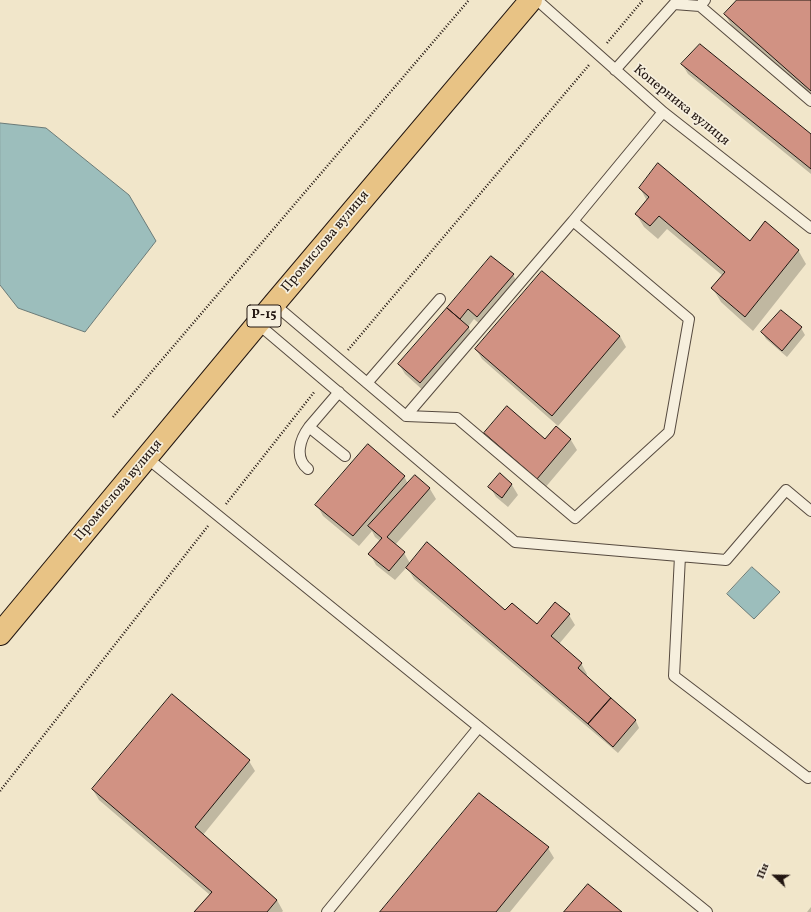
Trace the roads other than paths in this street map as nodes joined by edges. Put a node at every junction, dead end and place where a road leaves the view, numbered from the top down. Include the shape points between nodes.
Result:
1 (531, 0) edge
2 (537, 0) edge
3 (703, 3) edge
4 (615, 70) junction
5 (811, 101) edge
6 (663, 112) junction
7 (573, 221) junction
8 (811, 228) edge
9 (440, 299) dead end
10 (274, 304) junction
11 (258, 324) junction
12 (367, 383) junction
13 (339, 392) junction
14 (406, 416) junction
15 (309, 427) junction
16 (345, 456) dead end
17 (147, 458) junction
18 (308, 469) dead end
19 (811, 511) edge
20 (680, 556) junction
21 (0, 634) edge
22 (479, 727) junction
23 (811, 777) edge
24 (328, 912) edge
25 (708, 912) edge

1 - 10 main road, Промислова вулиця / Р-15
2 - 4 lane, Коперника вулиця
3 - 4 lane via 674,4
3 - 5 lane
4 - 6 lane, Коперника вулиця
6 - 7 lane
6 - 8 lane, Коперника вулиця
7 - 14 lane
7 - 14 lane via 689,319 669,432 575,518 457,418
9 - 12 lane
10 - 11 main road, Промислова вулиця / Р-15
10 - 12 lane
11 - 13 lane
11 - 17 main road, Промислова вулиця / Р-15
12 - 14 lane
13 - 15 lane
13 - 20 lane via 515,542
15 - 16 lane
15 - 18 lane via 303,435 299,450 302,465
17 - 21 main road, Промислова вулиця / Р-15
17 - 22 lane
19 - 20 lane via 786,490 726,560
20 - 23 lane via 674,676 808,778
22 - 24 lane
22 - 25 lane

